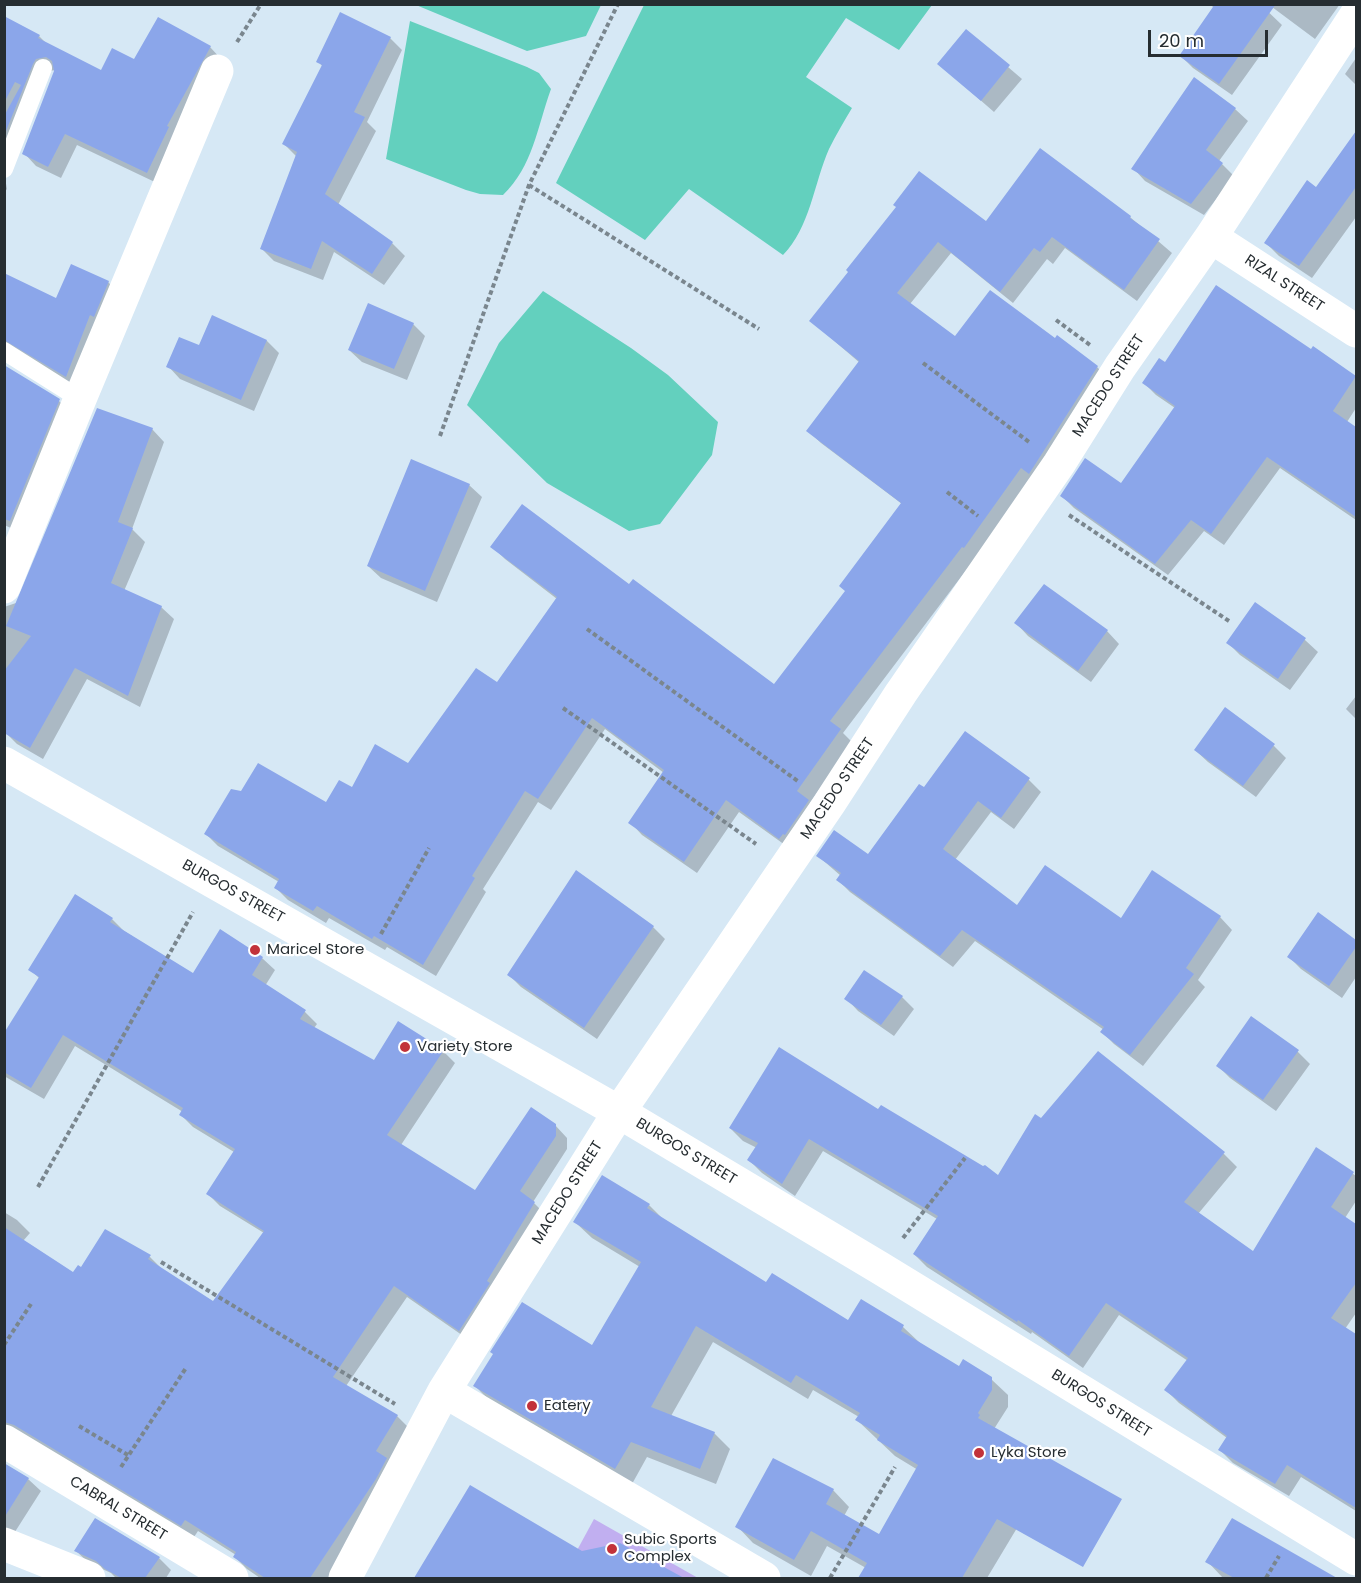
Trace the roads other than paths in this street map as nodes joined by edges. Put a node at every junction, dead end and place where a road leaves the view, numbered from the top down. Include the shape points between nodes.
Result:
1 (1356, 15) edge
2 (43, 68) dead end
3 (217, 71) dead end
4 (4, 169) edge
5 (1211, 237) junction
6 (1356, 331) edge
7 (4, 351) edge
8 (80, 399) junction
9 (4, 587) edge
10 (4, 763) edge
11 (619, 1112) junction
12 (444, 1391) junction
13 (4, 1441) edge
14 (4, 1544) edge
15 (1356, 1559) edge
16 (89, 1578) edge
17 (232, 1578) edge
18 (345, 1578) edge
19 (764, 1578) edge

1 - 5 street, MACEDO STREET
2 - 4 lane
3 - 8 street
5 - 6 street, RIZAL STREET
5 - 11 street, MACEDO STREET
7 - 8 lane
8 - 9 street
10 - 11 street, BURGOS STREET
11 - 12 street, MACEDO STREET
11 - 15 street, BURGOS STREET
12 - 18 street, MACEDO STREET
12 - 19 street
13 - 17 street, CABRAL STREET
14 - 16 street

